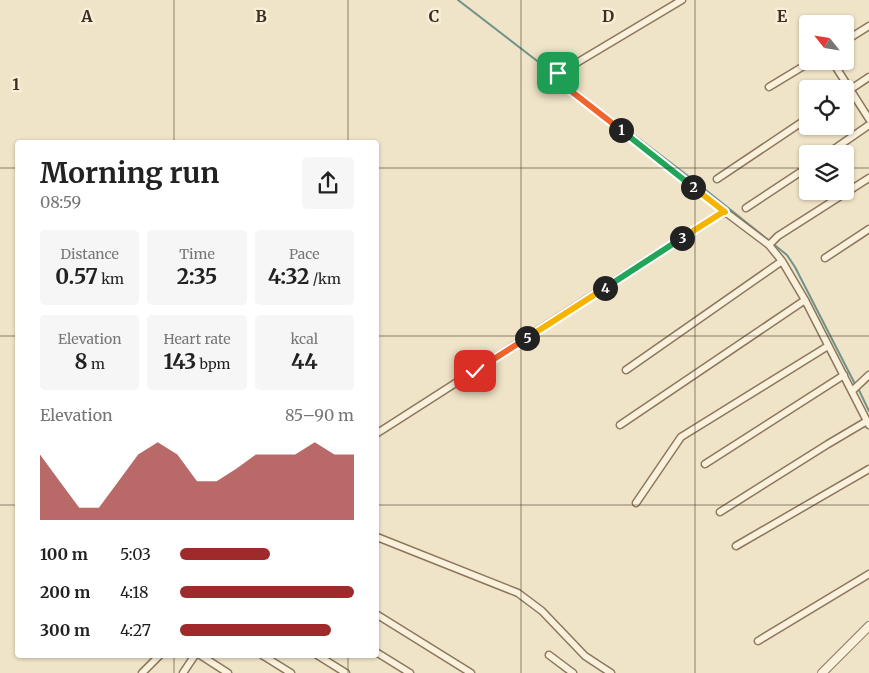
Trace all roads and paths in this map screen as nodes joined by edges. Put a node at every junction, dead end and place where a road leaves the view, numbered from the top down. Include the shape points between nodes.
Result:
1 (682, 0) edge
2 (869, 26) edge
3 (854, 35) edge
4 (799, 69) edge
5 (545, 70) dead end
6 (556, 75) junction
7 (869, 77) edge
8 (769, 87) dead end
9 (854, 87) edge
10 (854, 100) edge
11 (869, 119) edge
12 (799, 124) edge
13 (869, 125) edge
14 (839, 145) edge
15 (799, 173) edge
16 (869, 178) edge
17 (717, 179) dead end
18 (746, 208) dead end
19 (725, 212) junction
20 (869, 229) edge
21 (770, 244) junction
22 (825, 258) dead end
23 (782, 261) junction
24 (805, 300) junction
25 (828, 346) junction
26 (626, 370) dead end
27 (844, 375) junction
28 (869, 375) edge
29 (855, 388) junction
30 (868, 423) edge
31 (620, 425) dead end
32 (379, 432) edge
33 (705, 464) dead end
34 (869, 469) edge
35 (636, 503) dead end
36 (720, 512) dead end
37 (379, 538) edge
38 (736, 546) dead end
39 (869, 574) edge
40 (379, 616) edge
41 (869, 626) edge
42 (758, 641) dead end
43 (379, 654) edge
44 (549, 656) dead end
45 (157, 658) edge
46 (193, 658) edge
47 (205, 658) edge
48 (266, 658) edge
49 (322, 658) edge
50 (283, 671) edge
51 (142, 673) edge
52 (183, 673) edge
53 (228, 673) edge
54 (291, 673) edge
55 (346, 673) edge
56 (410, 673) edge
57 (471, 673) edge
58 (573, 673) edge
59 (611, 673) edge
60 (822, 673) edge

1 - 6 street
2 - 3 street
4 - 8 street
5 - 6 street
6 - 19 street
7 - 9 street
10 - 11 street
12 - 17 street
13 - 14 street
15 - 18 street
16 - 21 street
19 - 21 street
19 - 32 street
20 - 22 street
21 - 23 street
23 - 24 street
23 - 26 street
24 - 25 street
24 - 31 street
25 - 27 street
25 - 35 street via 681,437
27 - 29 street
27 - 33 street
28 - 29 street
29 - 30 street
30 - 36 street
34 - 38 street
37 - 59 street via 518,593 542,611 586,656
39 - 42 street
40 - 57 street
41 - 60 street
43 - 56 street
44 - 58 street
45 - 51 street
46 - 52 street
47 - 53 street
48 - 50 street
49 - 55 street
50 - 54 street

